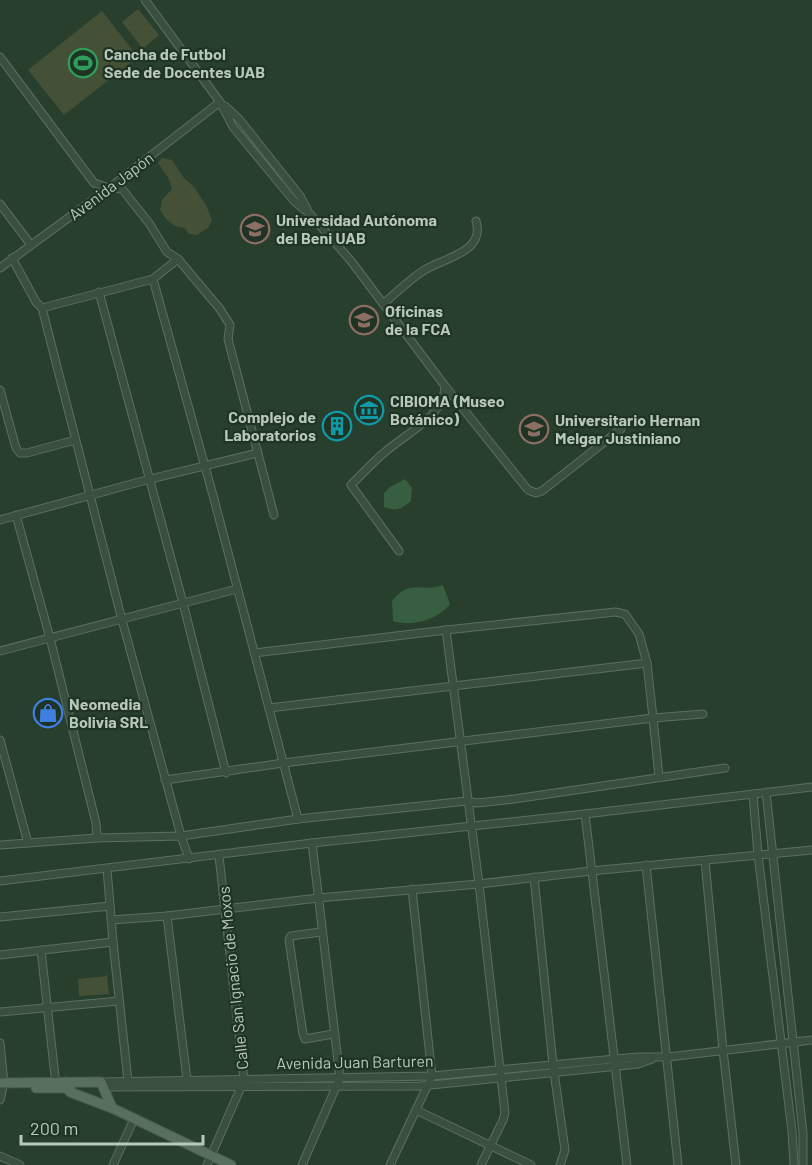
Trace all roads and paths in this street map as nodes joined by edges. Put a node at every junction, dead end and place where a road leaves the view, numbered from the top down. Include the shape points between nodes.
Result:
1 (145, 0) edge
2 (0, 57) edge
3 (3, 66) edge
4 (220, 102) junction
5 (109, 188) junction
6 (0, 204) edge
7 (476, 221) dead end
8 (31, 245) junction
9 (12, 258) junction
10 (178, 259) junction
11 (0, 268) edge
12 (153, 279) junction
13 (99, 292) junction
14 (383, 304) junction
15 (42, 308) junction
16 (446, 386) junction
17 (0, 390) edge
18 (621, 429) dead end
19 (75, 440) junction
20 (258, 453) junction
21 (205, 466) junction
22 (150, 479) junction
23 (90, 495) junction
24 (16, 515) junction
25 (274, 515) dead end
26 (0, 520) edge
27 (399, 551) dead end
28 (237, 589) junction
29 (183, 603) junction
30 (122, 620) junction
31 (446, 630) junction
32 (50, 638) junction
33 (0, 651) edge
34 (254, 653) junction
35 (647, 663) junction
36 (454, 685) junction
37 (268, 708) junction
38 (703, 714) dead end
39 (653, 718) junction
40 (0, 740) edge
41 (460, 741) junction
42 (283, 763) junction
43 (725, 768) dead end
44 (226, 773) junction
45 (659, 777) junction
46 (165, 780) junction
47 (812, 787) edge
48 (766, 792) junction
49 (753, 794) junction
50 (468, 801) junction
51 (585, 814) junction
52 (298, 819) junction
53 (471, 827) junction
54 (181, 836) junction
55 (97, 838) junction
56 (28, 843) junction
57 (312, 843) junction
58 (0, 845) edge
59 (812, 850) edge
60 (772, 854) junction
61 (758, 855) junction
62 (219, 856) junction
63 (189, 860) junction
64 (705, 861) junction
65 (646, 865) junction
66 (107, 869) junction
67 (591, 871) junction
68 (534, 877) junction
69 (0, 881) edge
70 (478, 884) junction
71 (412, 889) junction
72 (318, 898) junction
73 (110, 906) junction
74 (225, 909) junction
75 (167, 916) junction
76 (0, 917) edge
77 (111, 920) junction
78 (321, 932) junction
79 (113, 942) junction
80 (41, 950) junction
81 (0, 955) edge
82 (119, 1001) junction
83 (48, 1008) junction
84 (0, 1012) edge
85 (333, 1034) junction
86 (812, 1040) edge
87 (792, 1042) junction
88 (0, 1043) edge
89 (780, 1044) junction
90 (723, 1050) junction
91 (668, 1057) junction
92 (613, 1063) junction
93 (554, 1069) junction
94 (500, 1075) junction
95 (432, 1076) junction
96 (340, 1078) junction
97 (187, 1080) junction
98 (244, 1080) junction
99 (128, 1081) junction
100 (102, 1084) junction
101 (56, 1085) junction
102 (66, 1085) junction
103 (2, 1086) edge
104 (428, 1086) junction
105 (336, 1087) junction
106 (241, 1088) junction
107 (0, 1100) edge
108 (111, 1108) junction
109 (416, 1110) junction
110 (134, 1119) junction
111 (491, 1146) junction
112 (0, 1155) edge
113 (209, 1161) edge
114 (20, 1165) edge
115 (113, 1165) edge
116 (231, 1165) edge
117 (303, 1165) edge
118 (390, 1165) edge
119 (481, 1165) edge
120 (531, 1165) edge
121 (560, 1165) edge
122 (627, 1165) edge
123 (678, 1165) edge
124 (736, 1165) edge
125 (794, 1165) edge
126 (803, 1165) edge

1 - 4 street
2 - 3 street
3 - 5 street via 94,183
4 - 5 street, Avenida Japón
4 - 14 street via 239,118
5 - 8 street, Avenida Japón
5 - 10 street via 122,189 167,252
6 - 8 street
7 - 14 street via 478,233 466,251 422,272
8 - 9 street, Avenida Japón
9 - 11 street, Avenida Japón
9 - 15 street
10 - 12 street
10 - 20 street via 230,325 228,339
12 - 13 street
12 - 21 street
13 - 15 street
13 - 22 street
14 - 16 street
15 - 19 street
16 - 18 street via 528,490 536,493
16 - 27 street via 445,397 430,416 351,484
17 - 19 street via 20,453
19 - 23 street
20 - 21 street
20 - 25 street
21 - 22 street
21 - 28 street
22 - 23 street
22 - 29 street
23 - 24 street
23 - 30 street
24 - 26 street
24 - 32 street
28 - 29 street
28 - 34 street
29 - 30 street
29 - 44 street
30 - 32 street
30 - 46 street
31 - 34 street
31 - 35 street via 615,612 625,614 639,634
31 - 36 street
32 - 33 street
32 - 55 street
34 - 37 street
35 - 36 street
35 - 39 street
36 - 37 street
36 - 41 street
37 - 42 street
38 - 39 street
39 - 41 street
39 - 45 street
40 - 56 street
41 - 42 street
41 - 50 street
42 - 44 street
42 - 52 street
43 - 45 street
44 - 46 street
45 - 50 street via 514,799
46 - 54 street
47 - 48 street
48 - 49 street
48 - 60 street
49 - 51 street
49 - 61 street
50 - 52 street
50 - 53 street
51 - 53 street
51 - 67 street
52 - 54 street
53 - 57 street
53 - 70 street
54 - 55 street
54 - 63 street
55 - 56 street
56 - 58 street
57 - 62 street
57 - 72 street
59 - 60 street
60 - 61 street
60 - 87 street
61 - 64 street
61 - 89 street
62 - 63 street
62 - 74 street, Calle San Ignacio de Moxos
63 - 66 street
64 - 65 street
64 - 90 street
65 - 67 street
65 - 91 street
66 - 69 street
66 - 73 street
67 - 68 street
67 - 92 street
68 - 70 street
68 - 93 street
70 - 71 street
70 - 94 street
71 - 72 street
71 - 95 street
72 - 74 street
72 - 78 street
73 - 76 street
73 - 77 street
74 - 75 street
74 - 98 street, Calle San Ignacio de Moxos
75 - 77 street
75 - 97 street
77 - 79 street
78 - 85 street
78 - 85 street via 291,936 289,940 305,1039
79 - 80 street
79 - 82 street
80 - 81 street
80 - 83 street
82 - 83 street
82 - 99 street
83 - 84 street
83 - 101 street
85 - 96 street
86 - 87 street, Avenida Juan Barturen
87 - 89 street, Avenida Juan Barturen
87 - 126 street
88 - 103 street
89 - 90 street, Avenida Juan Barturen
89 - 125 street
90 - 91 street, Avenida Juan Barturen
90 - 124 street
91 - 92 street, Avenida Juan Barturen via 638,1057
91 - 123 street
92 - 93 street, Avenida Juan Barturen
92 - 122 street
93 - 94 street, Avenida Juan Barturen
93 - 121 street via 565,1150
94 - 95 street, Avenida Juan Barturen
94 - 104 street, Avenida Juan Barturen
94 - 111 street via 505,1113
95 - 96 street, Avenida Juan Barturen
95 - 104 street
96 - 98 street, Avenida Juan Barturen
96 - 105 street
97 - 98 street, Avenida Juan Barturen
97 - 99 street, Avenida Juan Barturen
98 - 106 street, Calle San Ignacio de Moxos
99 - 100 street, Avenida Juan Barturen
100 - 102 main road, Avenida Juan Barturen
100 - 106 street, Avenida Juan Barturen
100 - 108 main road
101 - 102 main road, Avenida Juan Barturen
101 - 103 main road, Avenida Juan Barturen
102 - 108 main road via 70,1092
103 - 107 street
104 - 105 street, Avenida Juan Barturen
104 - 109 street
105 - 106 street, Avenida Juan Barturen
105 - 117 street
106 - 113 street, Calle San Ignacio de Moxos
108 - 110 main road
109 - 111 street
109 - 118 street
110 - 113 main road
110 - 115 street
111 - 119 street
111 - 120 street
112 - 114 street
113 - 116 main road

